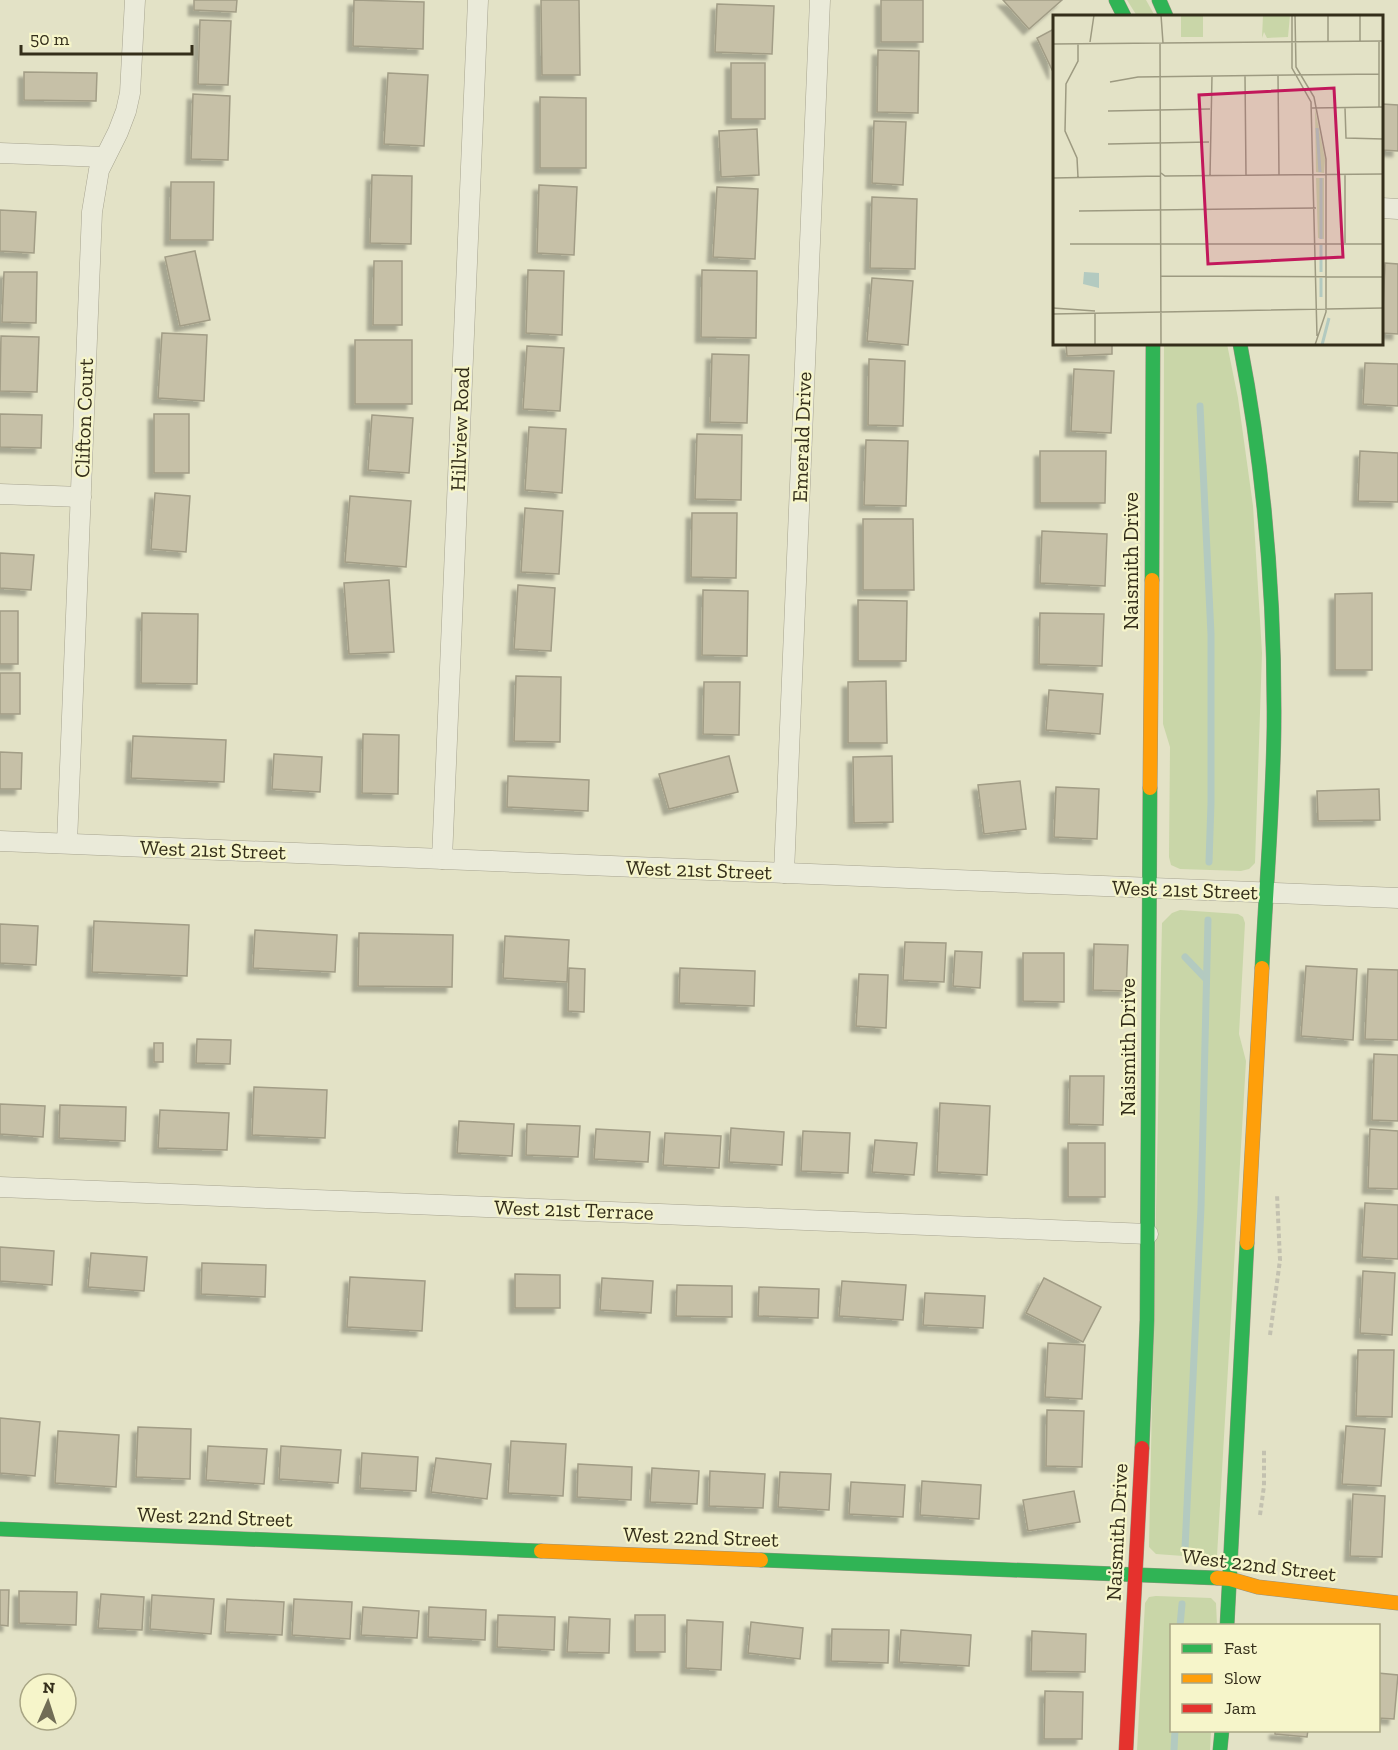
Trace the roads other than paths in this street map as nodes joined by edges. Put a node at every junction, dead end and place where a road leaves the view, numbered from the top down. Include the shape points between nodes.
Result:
1 (135, 0) edge
2 (478, 0) edge
3 (820, 0) edge
4 (1116, 0) edge
5 (1159, 0) edge
6 (1124, 15) edge
7 (1166, 15) edge
8 (0, 153) edge
9 (104, 157) junction
10 (1383, 208) edge
11 (1398, 209) edge
12 (1154, 345) edge
13 (1240, 345) edge
14 (0, 494) edge
15 (81, 497) junction
16 (0, 841) edge
17 (67, 843) junction
18 (442, 859) junction
19 (784, 873) junction
20 (1150, 889) junction
21 (1267, 893) junction
22 (1398, 898) edge
23 (0, 1186) edge
24 (1148, 1234) junction
25 (0, 1529) edge
26 (1136, 1574) junction
27 (1230, 1579) junction
28 (1398, 1603) edge
29 (1227, 1624) edge
30 (1221, 1732) edge
31 (1126, 1750) edge
32 (1220, 1750) edge

1 - 9 street, Clifton Court via 130,93 118,132
2 - 18 street, Hillview Road
3 - 19 street, Emerald Drive
4 - 6 street
5 - 7 street
8 - 9 street
9 - 15 street, Clifton Court via 93,212
10 - 11 street
12 - 20 street, Naismith Drive
13 - 21 street via 1263,485 1273,632 1275,730
14 - 15 street
15 - 17 street, Clifton Court
16 - 17 street, West 21st Street
17 - 18 street, West 21st Street
18 - 19 street, West 21st Street
19 - 20 street, West 21st Street
20 - 21 street, West 21st Street
20 - 24 street, Naismith Drive
21 - 22 street, West 21st Street
21 - 27 street
23 - 24 street, West 21st Terrace
24 - 26 street, Naismith Drive
25 - 26 street, West 22nd Street
26 - 27 street, West 22nd Street
26 - 31 street, Naismith Drive
27 - 28 street, West 22nd Street via 1258,1587
27 - 29 street
30 - 32 street

